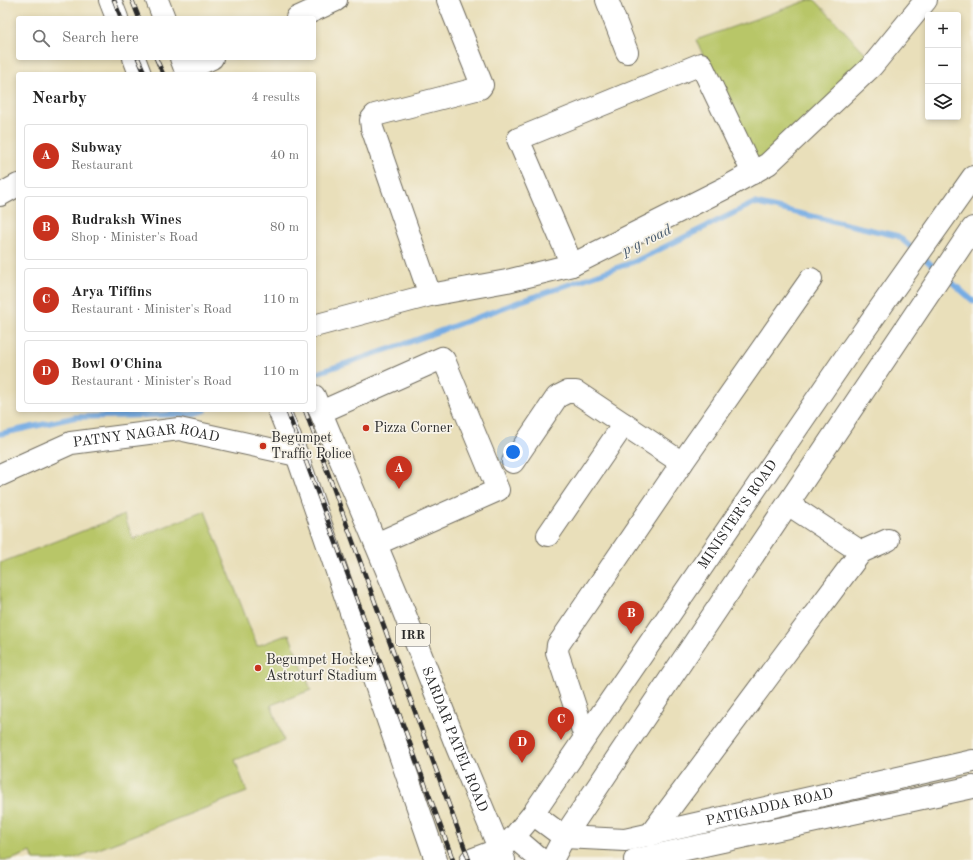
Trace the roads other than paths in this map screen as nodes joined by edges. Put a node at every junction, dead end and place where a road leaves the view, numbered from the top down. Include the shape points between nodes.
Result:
1 (336, 0) edge
2 (448, 0) edge
3 (607, 0) edge
4 (926, 0) edge
5 (301, 16) edge
6 (627, 52) dead end
7 (135, 60) edge
8 (206, 60) edge
9 (184, 67) edge
10 (139, 72) edge
11 (753, 173) junction
12 (968, 183) edge
13 (16, 186) edge
14 (0, 195) edge
15 (973, 228) edge
16 (572, 265) junction
17 (811, 279) dead end
18 (430, 295) junction
19 (316, 325) edge
20 (317, 404) edge
21 (280, 412) edge
22 (624, 424) junction
23 (297, 455) junction
24 (513, 462) dead end
25 (682, 462) junction
26 (0, 474) edge
27 (788, 504) junction
28 (548, 535) dead end
29 (888, 540) dead end
30 (376, 544) junction
31 (861, 552) junction
32 (585, 737) junction
33 (973, 761) edge
34 (973, 787) edge
35 (533, 814) junction
36 (650, 835) junction
37 (564, 837) junction
38 (506, 849) edge
39 (625, 850) edge
40 (436, 860) edge
41 (471, 860) edge
42 (541, 860) edge
43 (552, 860) edge
44 (635, 860) edge

1 - 5 street
2 - 18 street via 482,85 480,88 375,115 371,120
3 - 6 street
4 - 11 street via 872,66 768,164
7 - 10 street
8 - 9 street
11 - 16 street
11 - 16 street via 701,64 518,139
12 - 32 street, MINISTER'S ROAD
13 - 14 street
15 - 27 street
16 - 18 street via 507,281
17 - 25 street
18 - 19 street
20 - 30 street, SARDAR PATEL ROAD / IRR
20 - 30 street via 356,397 443,359 498,490
21 - 23 street
22 - 24 street via 576,392 567,392 557,397
22 - 25 street
22 - 28 street
23 - 26 street, PATNY NAGAR ROAD via 179,429 71,443
23 - 40 street
25 - 32 street via 558,645 557,652
27 - 31 street
27 - 37 street
29 - 31 street
30 - 38 street, SARDAR PATEL ROAD / IRR via 457,747
31 - 36 street
32 - 35 street, MINISTER'S ROAD
33 - 36 street, PATIGADDA ROAD
34 - 44 street, PATIGADDA ROAD
35 - 37 street
35 - 38 street, MINISTER'S ROAD
36 - 39 street, PATIGADDA ROAD
37 - 39 street, PATIGADDA ROAD
37 - 43 street
38 - 41 street
38 - 42 street

